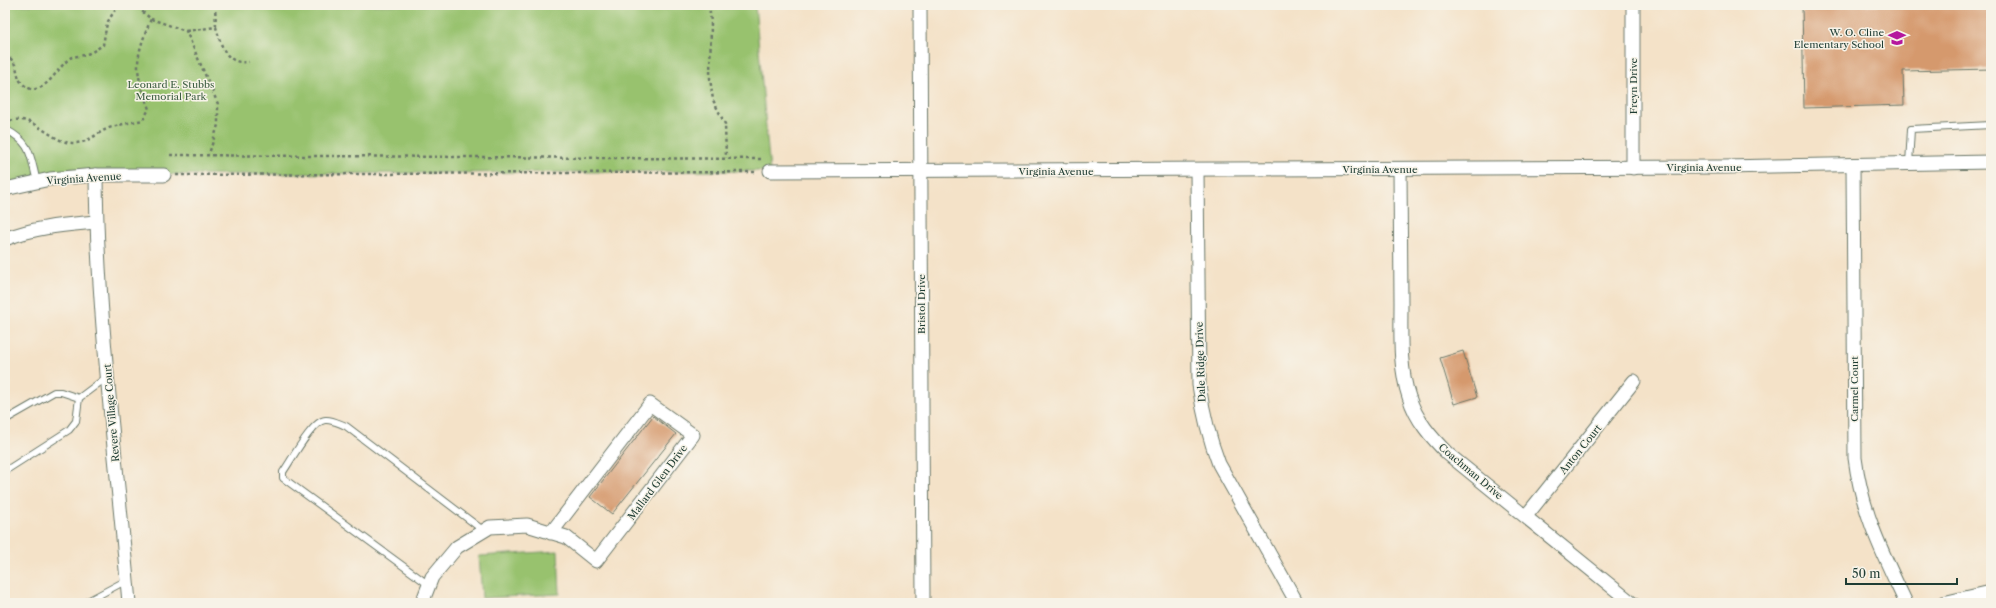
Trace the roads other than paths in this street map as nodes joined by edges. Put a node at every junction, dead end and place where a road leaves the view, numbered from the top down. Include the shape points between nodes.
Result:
1 (920, 5) edge
2 (1632, 5) edge
3 (1991, 125) edge
4 (5, 129) edge
5 (1991, 162) edge
6 (1909, 164) junction
7 (769, 165) road end
8 (1853, 165) junction
9 (1633, 168) junction
10 (1400, 169) junction
11 (1197, 170) junction
12 (921, 172) junction
13 (96, 175) junction
14 (164, 175) road end
15 (37, 182) junction
16 (5, 188) edge
17 (96, 222) junction
18 (5, 239) edge
19 (107, 377) junction
20 (1634, 381) dead end
21 (79, 398) junction
22 (5, 420) edge
23 (5, 470) edge
24 (1526, 516) junction
25 (484, 531) junction
26 (551, 533) junction
27 (127, 580) junction
28 (429, 585) junction
29 (1991, 592) edge
30 (84, 603) edge
31 (129, 603) edge
32 (422, 603) edge
33 (922, 603) edge
34 (1297, 603) edge
35 (1632, 603) edge
36 (1906, 603) edge
37 (1943, 603) edge

1 - 12 street, Bristol Drive
2 - 9 street, Freyn Drive
3 - 6 lane via 1911,129
4 - 15 lane via 20,138 28,148
5 - 6 street, Virginia Avenue
6 - 8 street, Virginia Avenue
7 - 12 street, Virginia Avenue
8 - 9 street, Virginia Avenue
8 - 36 street, Carmel Court via 1855,458 1865,511
9 - 10 street, Virginia Avenue
10 - 11 street, Virginia Avenue
10 - 24 street, Coachman Drive via 1401,351 1404,382 1409,398 1418,418 1434,440
11 - 12 street, Virginia Avenue
11 - 34 street, Dale Ridge Drive via 1199,386 1203,414 1219,464
12 - 33 street, Bristol Drive
13 - 14 street, Virginia Avenue
13 - 15 street, Virginia Avenue
13 - 17 street, Revere Village Court
15 - 16 street, Virginia Avenue
17 - 18 street via 47,227
17 - 19 street, Revere Village Court
19 - 21 lane
19 - 27 street, Revere Village Court
20 - 24 street, Anton Court
21 - 22 lane via 54,392
21 - 23 lane via 76,421 69,430
24 - 35 street, Coachman Drive
25 - 26 street, Mallard Glen Drive via 490,527 527,525
25 - 28 street, Mallard Glen Drive via 457,547 432,577
25 - 28 lane via 346,426 330,420 319,422 306,436 283,472 283,478
26 - 26 street, Mallard Glen Drive via 566,537 596,561 693,435 650,404
27 - 30 lane
27 - 31 street, Revere Village Court
28 - 32 street, Mallard Glen Drive
29 - 37 street

